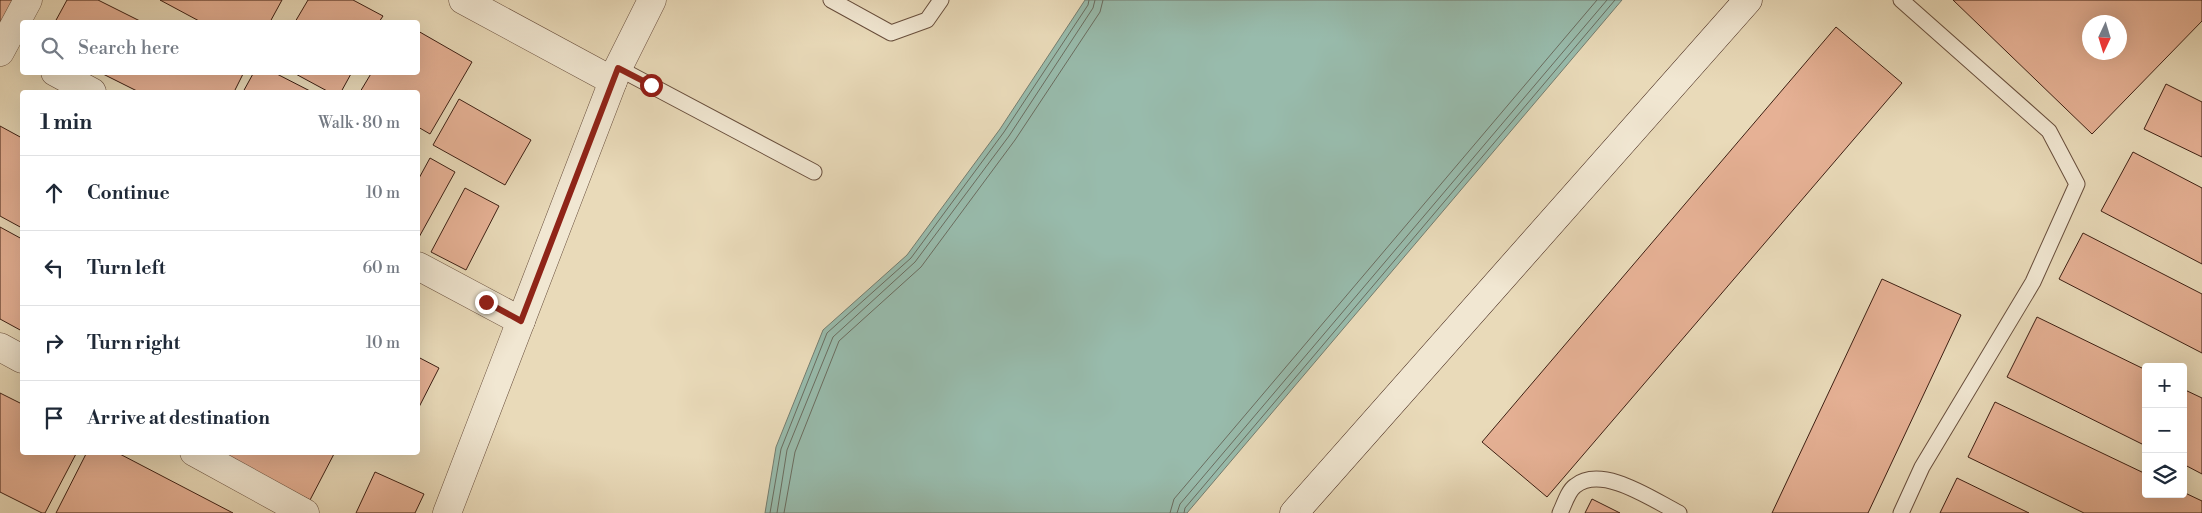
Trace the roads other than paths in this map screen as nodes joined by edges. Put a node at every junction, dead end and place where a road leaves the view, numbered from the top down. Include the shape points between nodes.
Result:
1 (28, 0) edge
2 (463, 0) edge
3 (652, 0) edge
4 (831, 0) edge
5 (941, 0) edge
6 (1748, 0) edge
7 (1900, 0) edge
8 (7, 49) edge
9 (61, 75) edge
10 (616, 75) junction
11 (88, 90) edge
12 (814, 172) dead end
13 (420, 267) edge
14 (521, 321) junction
15 (0, 347) edge
16 (20, 359) edge
17 (199, 455) edge
18 (305, 513) edge
19 (447, 513) edge
20 (1294, 513) edge
21 (1560, 513) edge
22 (1678, 513) edge
23 (1901, 513) edge

1 - 8 street
2 - 10 street
3 - 10 street
4 - 5 lane via 891,33 927,20
6 - 20 street
7 - 23 lane via 2049,131 2076,184 2033,282 1922,467
9 - 11 street
10 - 12 lane
10 - 14 street
13 - 14 street
14 - 19 street
15 - 16 street
17 - 18 street
21 - 22 lane via 1574,486 1592,477 1615,481

